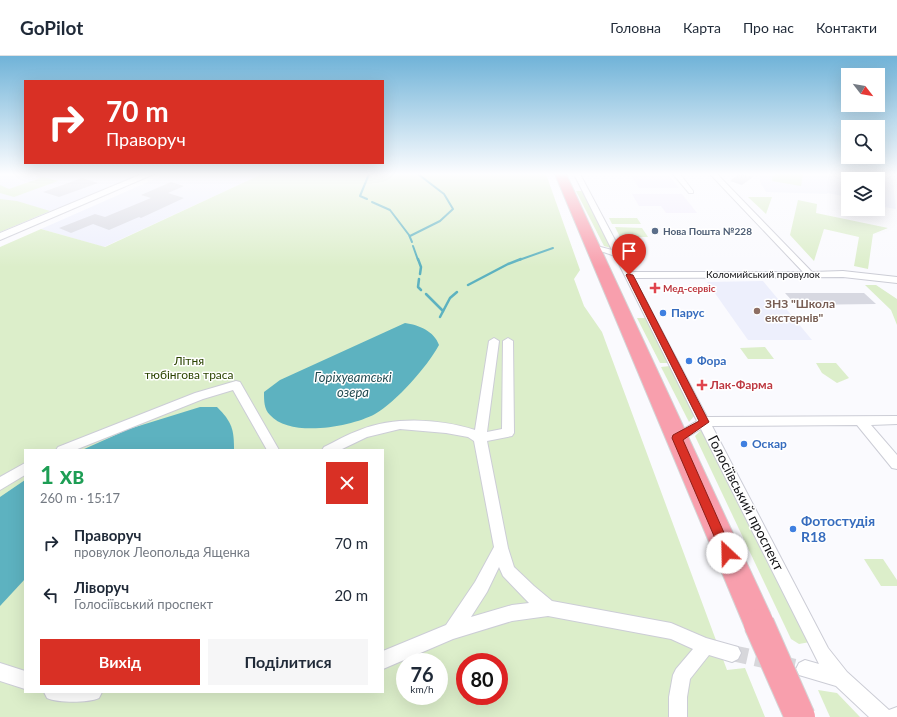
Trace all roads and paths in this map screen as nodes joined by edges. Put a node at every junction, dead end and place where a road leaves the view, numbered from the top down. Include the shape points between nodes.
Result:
1 (77, 205) edge
2 (574, 205) edge
3 (592, 205) edge
4 (743, 205) edge
5 (0, 237) edge
6 (593, 247) junction
7 (617, 254) junction
8 (810, 274) junction
9 (629, 275) junction
10 (897, 280) edge
11 (494, 341) dead end
12 (508, 342) dead end
13 (860, 420) junction
14 (897, 420) edge
15 (704, 422) junction
16 (480, 438) junction
17 (677, 438) junction
18 (65, 449) edge
19 (272, 449) edge
20 (330, 449) edge
21 (897, 464) edge
22 (24, 469) edge
23 (0, 484) edge
24 (501, 548) junction
25 (548, 608) junction
26 (452, 631) junction
27 (706, 646) junction
28 (732, 653) tunnel mouth
29 (384, 660) edge
30 (805, 670) tunnel mouth
31 (0, 672) edge
32 (841, 678) junction
33 (24, 680) edge
34 (678, 717) edge
35 (800, 717) edge
36 (883, 717) edge

1 - 5 street
2 - 6 highway
3 - 7 street, Голосіївський проспект
4 - 8 street
6 - 7 street
6 - 17 highway
7 - 9 street, Голосіївський проспект
8 - 9 street, Коломийський провулок
8 - 10 street, Коломийський провулок via 849,274
9 - 15 street, Голосіївський проспект
11 - 16 street
12 - 16 street via 508,433
13 - 14 street
13 - 15 street
13 - 21 street
15 - 17 street
15 - 32 street, Голосіївський проспект via 822,654
16 - 20 street via 471,433 446,428 400,425 364,433
16 - 24 street
17 - 35 highway, bridge
18 - 19 street via 199,396 236,385
22 - 23 street
24 - 25 street via 508,571
24 - 26 street via 481,587
25 - 26 street via 512,613
25 - 27 street via 671,632
26 - 29 street
27 - 28 street
27 - 34 street via 682,675
30 - 32 street
31 - 33 street
32 - 36 street, Голосіївський проспект

